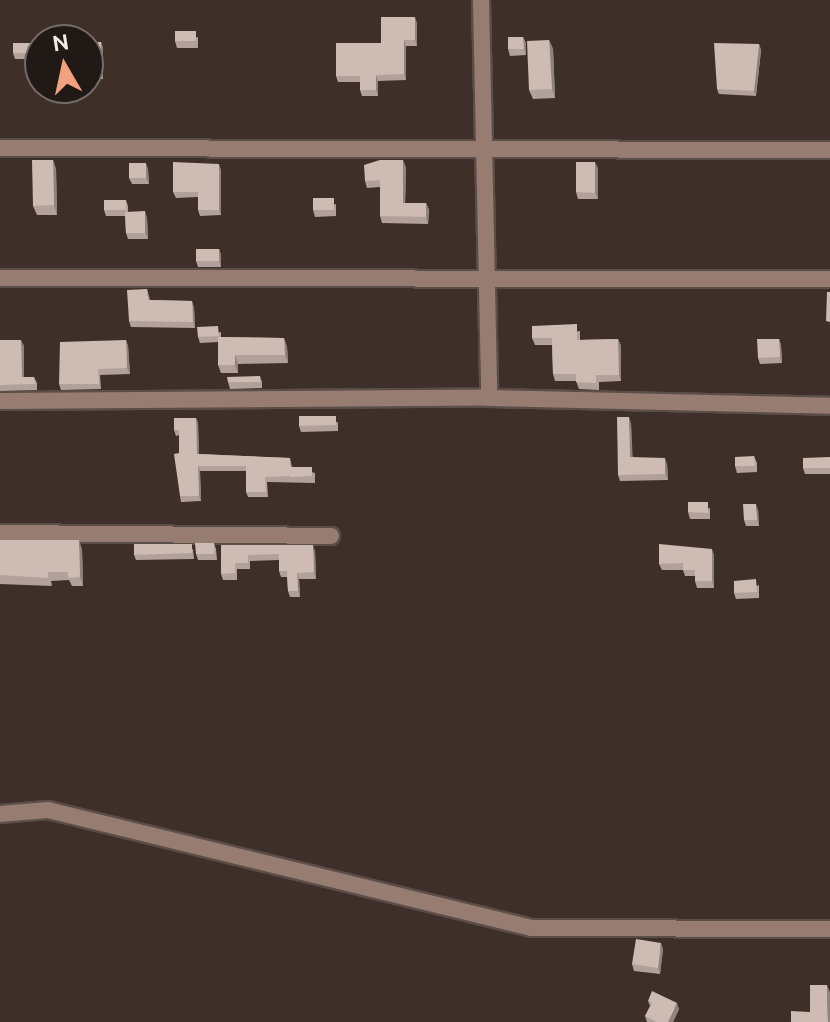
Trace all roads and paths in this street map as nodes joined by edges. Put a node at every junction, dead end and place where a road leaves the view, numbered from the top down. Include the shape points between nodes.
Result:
1 (481, 0) edge
2 (484, 146) junction
3 (0, 148) edge
4 (830, 150) edge
5 (487, 277) junction
6 (0, 278) edge
7 (830, 279) edge
8 (489, 398) junction
9 (0, 401) edge
10 (830, 406) edge
11 (0, 533) edge
12 (331, 536) dead end
13 (0, 814) edge
14 (830, 929) edge

1 - 2 street
2 - 3 street
2 - 4 street
2 - 5 street
5 - 6 street
5 - 7 street
5 - 8 street
8 - 9 street
8 - 10 street
11 - 12 street
13 - 14 street via 48,810 531,928

